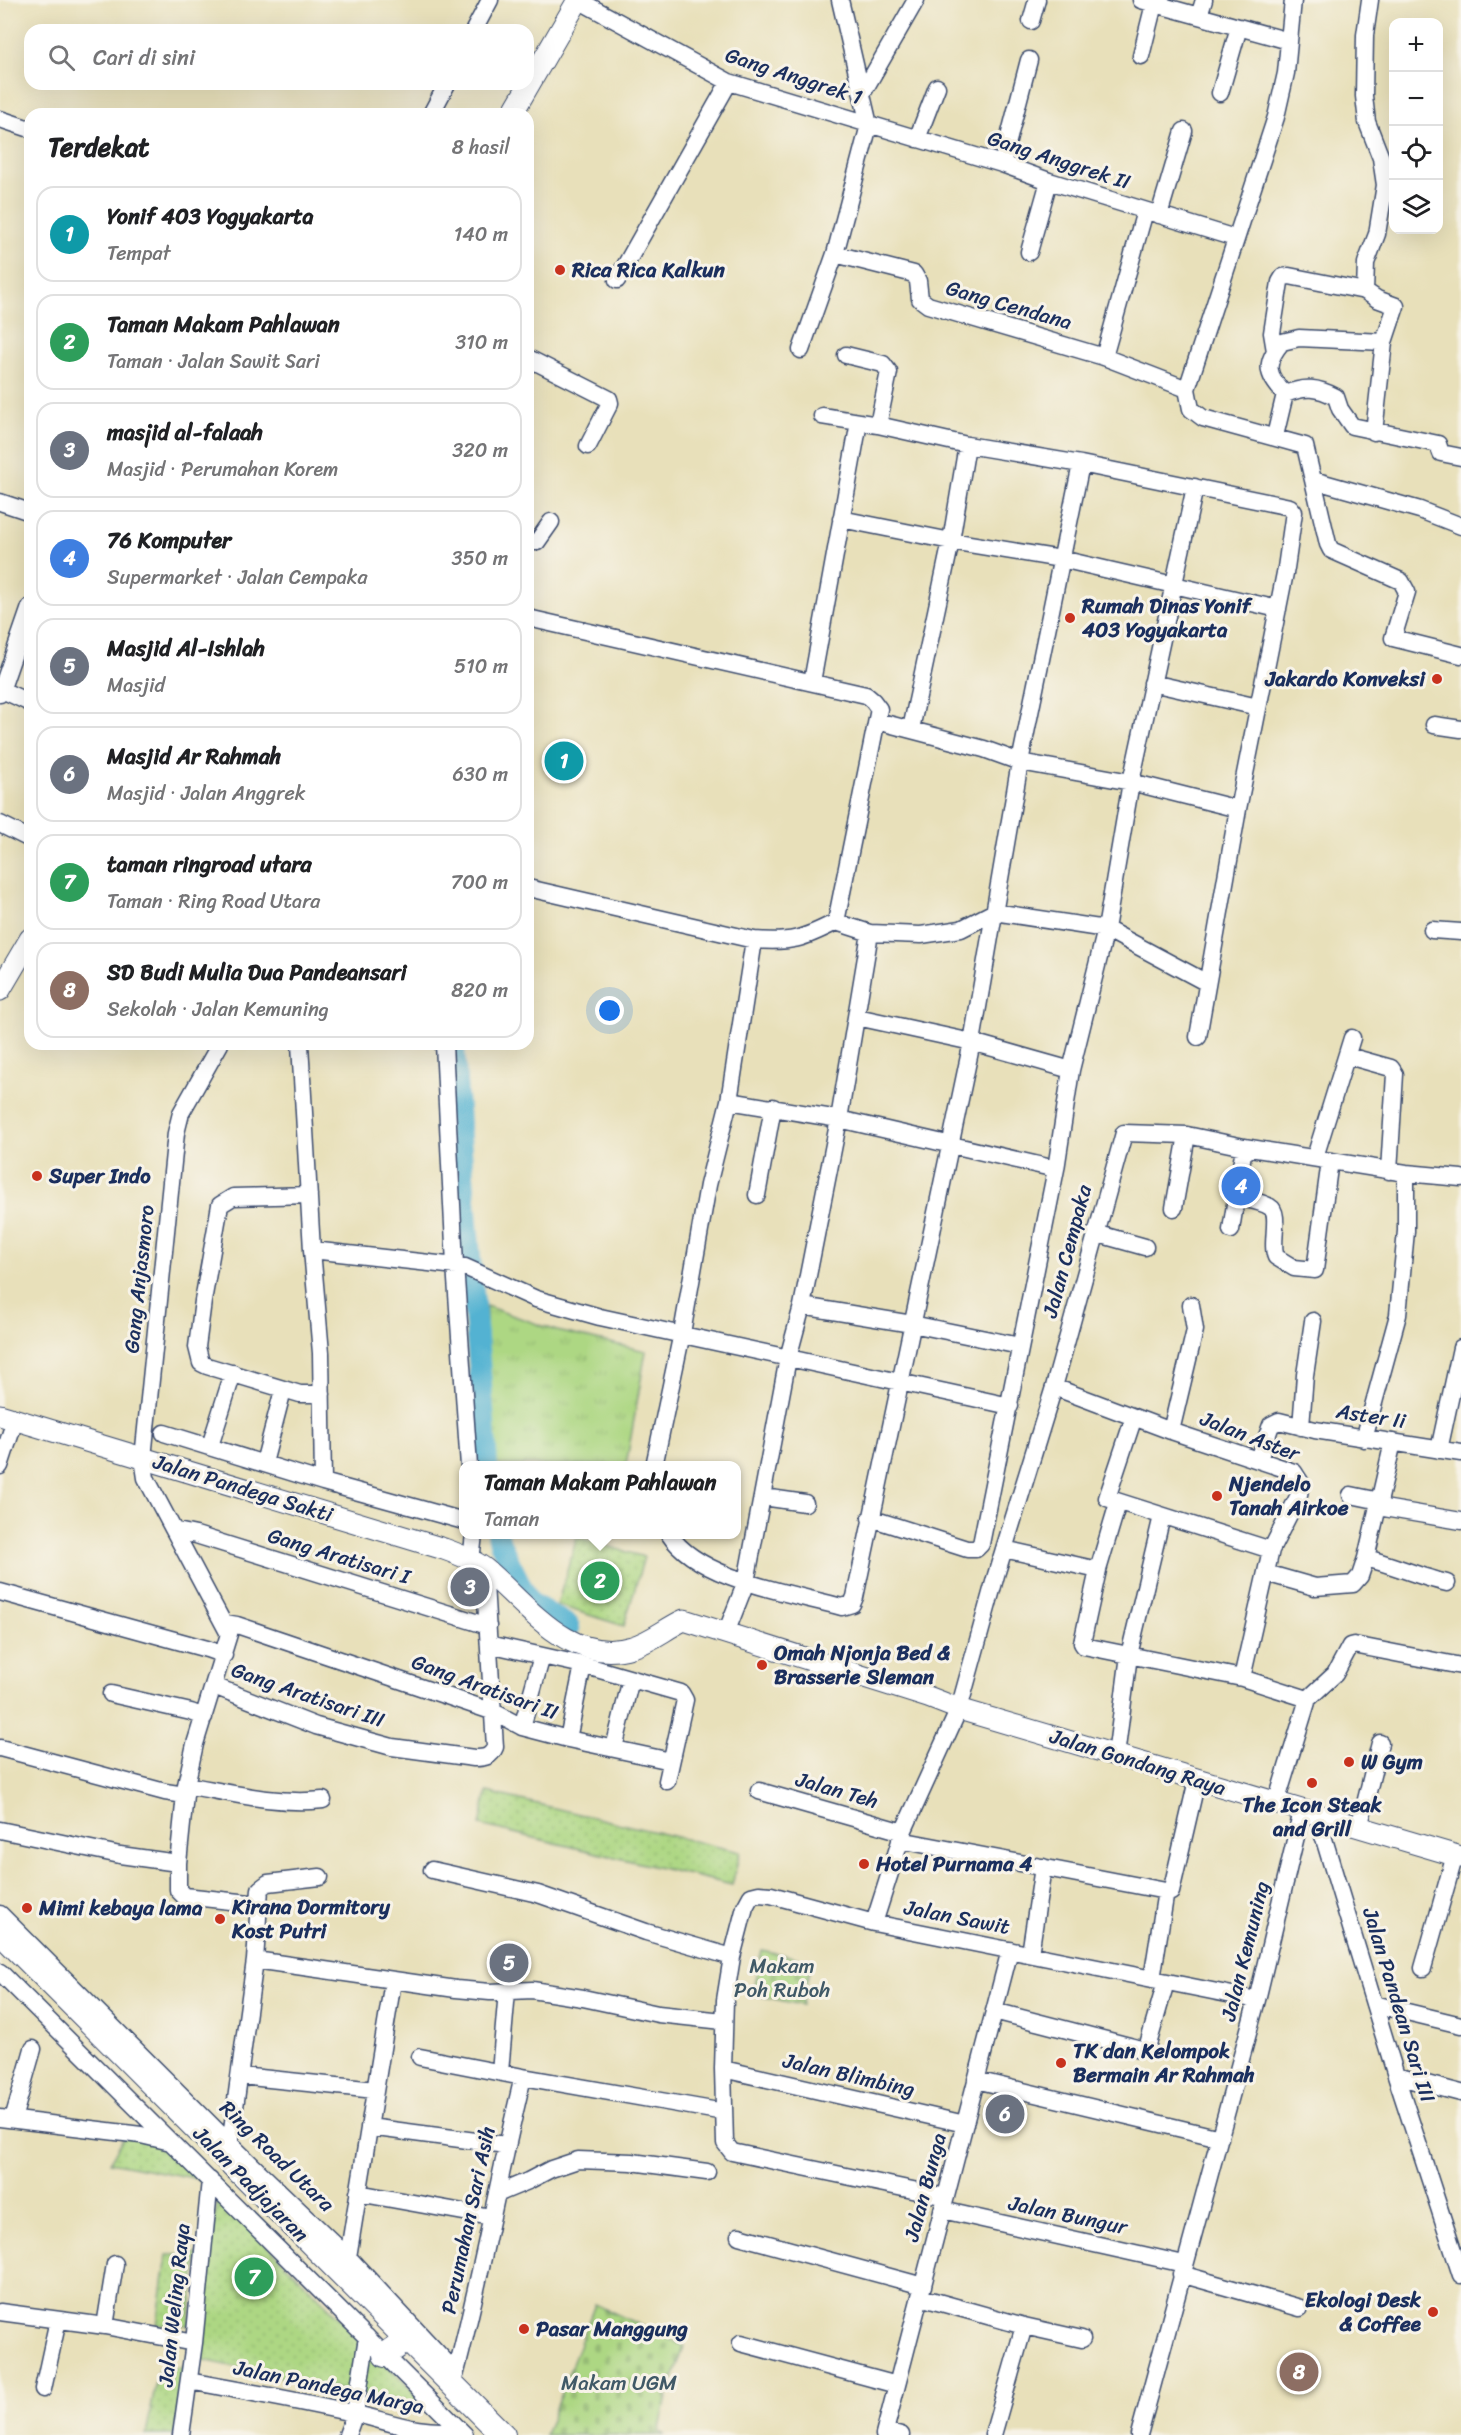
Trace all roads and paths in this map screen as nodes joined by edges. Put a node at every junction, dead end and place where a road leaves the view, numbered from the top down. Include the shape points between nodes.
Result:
1 (490, 0) edge
2 (578, 0) edge
3 (840, 0) edge
4 (916, 0) edge
5 (1037, 0) edge
6 (1293, 0) edge
7 (1370, 0) edge
8 (1147, 2) edge
9 (1202, 8) edge
10 (1031, 21) dead end
11 (477, 24) edge
12 (1239, 27) junction
13 (1289, 41) junction
14 (1141, 56) dead end
15 (1029, 60) dead end
16 (534, 76) edge
17 (729, 82) junction
18 (937, 87) dead end
19 (444, 90) edge
20 (526, 90) edge
21 (1220, 93) dead end
22 (862, 94) junction
23 (434, 108) edge
24 (515, 108) edge
25 (0, 119) edge
26 (869, 125) junction
27 (24, 127) edge
28 (1184, 131) dead end
29 (916, 139) junction
30 (1002, 164) junction
31 (1049, 181) junction
32 (1152, 213) junction
33 (1235, 238) junction
34 (1029, 252) dead end
35 (835, 254) junction
36 (617, 280) dead end
37 (1365, 291) junction
38 (1384, 342) junction
39 (801, 350) dead end
40 (1275, 351) junction
41 (846, 355) dead end
42 (1104, 357) junction
43 (534, 361) edge
44 (1187, 389) junction
45 (1285, 394) junction
46 (822, 416) dead end
47 (859, 422) junction
48 (878, 425) junction
49 (1374, 432) junction
50 (1275, 436) junction
51 (967, 445) junction
52 (588, 446) dead end
53 (1461, 457) edge
54 (1081, 464) junction
55 (1314, 480) junction
56 (1195, 488) junction
57 (0, 502) edge
58 (24, 510) edge
59 (841, 519) junction
60 (551, 522) dead end
61 (1461, 526) edge
62 (951, 541) junction
63 (534, 542) edge
64 (1061, 558) junction
65 (1173, 583) junction
66 (1278, 609) junction
67 (534, 619) edge
68 (24, 625) edge
69 (1461, 655) edge
70 (812, 682) junction
71 (1152, 682) junction
72 (1, 692) edge
73 (24, 701) edge
74 (1258, 707) junction
75 (877, 721) junction
76 (1434, 725) dead end
77 (911, 729) junction
78 (1461, 729) edge
79 (1020, 762) junction
80 (1131, 783) junction
81 (1238, 809) junction
82 (0, 824) edge
83 (24, 835) edge
84 (534, 889) edge
85 (994, 912) junction
86 (836, 922) junction
87 (1106, 929) junction
88 (1432, 930) dead end
89 (1461, 932) edge
90 (870, 933) junction
91 (754, 940) junction
92 (24, 949) edge
93 (1208, 983) junction
94 (0, 990) edge
95 (857, 1017) junction
96 (1198, 1037) dead end
97 (1352, 1038) dead end
98 (972, 1042) junction
99 (217, 1050) edge
100 (300, 1050) edge
101 (444, 1050) edge
102 (1348, 1056) junction
103 (1071, 1070) junction
104 (729, 1101) junction
105 (773, 1107) junction
106 (839, 1119) junction
107 (1187, 1136) junction
108 (950, 1145) junction
109 (1244, 1147) junction
110 (1322, 1159) junction
111 (1056, 1169) junction
112 (1389, 1171) junction
113 (1406, 1173) junction
114 (1461, 1178) edge
115 (309, 1194) junction
116 (757, 1194) dead end
117 (1237, 1197) junction
118 (1174, 1208) dead end
119 (1231, 1230) dead end
120 (1095, 1233) junction
121 (1145, 1247) dead end
122 (312, 1250) junction
123 (460, 1266) junction
124 (1191, 1305) dead end
125 (802, 1306) junction
126 (1313, 1322) dead end
127 (912, 1324) junction
128 (682, 1334) junction
129 (1020, 1346) junction
130 (1461, 1348) edge
131 (788, 1358) junction
132 (232, 1373) junction
133 (899, 1382) junction
134 (1054, 1387) junction
135 (283, 1390) junction
136 (322, 1394) junction
137 (1010, 1406) junction
138 (1134, 1417) junction
139 (7, 1418) edge
140 (1301, 1427) junction
141 (1171, 1431) junction
142 (164, 1433) dead end
143 (1364, 1438) junction
144 (1393, 1442) junction
145 (210, 1446) junction
146 (1439, 1450) junction
147 (1461, 1453) edge
148 (143, 1458) junction
149 (1259, 1459) junction
150 (469, 1461) edge
151 (655, 1461) edge
152 (264, 1463) junction
153 (0, 1466) edge
154 (323, 1482) junction
155 (1351, 1495) dead end
156 (763, 1497) junction
157 (805, 1503) dead end
158 (1118, 1503) junction
159 (1379, 1504) junction
160 (1162, 1516) junction
161 (870, 1518) junction
162 (459, 1520) edge
163 (1461, 1521) edge
164 (177, 1531) junction
165 (474, 1539) edge
166 (673, 1539) edge
167 (1004, 1549) junction
168 (1272, 1550) junction
169 (1366, 1558) junction
170 (477, 1565) junction
171 (1098, 1570) junction
172 (1266, 1573) junction
173 (746, 1582) junction
174 (1447, 1583) dead end
175 (0, 1592) edge
176 (225, 1623) junction
177 (488, 1626) junction
178 (726, 1633) junction
179 (489, 1644) junction
180 (224, 1655) junction
181 (1129, 1655) junction
182 (542, 1656) junction
183 (583, 1665) junction
184 (1461, 1666) edge
185 (1242, 1678) junction
186 (631, 1679) junction
187 (214, 1686) junction
188 (111, 1695) dead end
189 (1308, 1699) junction
190 (959, 1708) junction
191 (494, 1712) junction
192 (204, 1717) junction
193 (522, 1727) junction
194 (568, 1739) junction
195 (1380, 1743) dead end
196 (0, 1748) edge
197 (614, 1748) junction
198 (1116, 1756) junction
199 (671, 1761) junction
200 (1197, 1780) junction
201 (667, 1781) dead end
202 (186, 1790) junction
203 (759, 1791) dead end
204 (322, 1800) dead end
205 (1276, 1803) junction
206 (1309, 1814) junction
207 (1359, 1828) junction
208 (0, 1830) edge
209 (902, 1836) junction
210 (1458, 1856) edge
211 (178, 1863) junction
212 (1042, 1868) junction
213 (432, 1870) dead end
214 (320, 1876) dead end
215 (1167, 1891) junction
216 (259, 1904) junction
217 (0, 1914) edge
218 (874, 1923) junction
219 (0, 1932) edge
220 (1010, 1950) junction
221 (0, 1951) edge
222 (1030, 1954) junction
223 (732, 1957) junction
224 (255, 1960) junction
225 (1424, 1968) dead end
226 (2, 1977) edge
227 (1159, 1980) junction
228 (393, 1981) junction
229 (507, 1990) junction
230 (1257, 2000) junction
231 (1374, 2004) junction
232 (994, 2011) junction
233 (723, 2021) junction
234 (1461, 2025) edge
235 (33, 2049) dead end
236 (132, 2053) junction
237 (420, 2056) dead end
238 (723, 2069) junction
239 (500, 2072) junction
240 (241, 2076) junction
241 (1396, 2076) junction
242 (523, 2077) junction
243 (976, 2080) junction
244 (375, 2090) junction
245 (1461, 2093) edge
246 (724, 2112) junction
247 (6, 2118) edge
248 (965, 2124) junction
249 (369, 2127) junction
250 (1220, 2138) junction
251 (171, 2142) junction
252 (230, 2144) junction
253 (506, 2145) junction
254 (707, 2172) dead end
255 (210, 2180) junction
256 (358, 2193) junction
257 (496, 2194) junction
258 (944, 2204) junction
259 (491, 2217) junction
260 (739, 2236) dead end
261 (348, 2257) junction
262 (115, 2264) dead end
263 (1183, 2269) junction
264 (1461, 2275) edge
265 (921, 2292) junction
266 (1300, 2308) dead end
267 (0, 2312) edge
268 (58, 2320) junction
269 (105, 2326) junction
270 (1024, 2326) junction
271 (367, 2337) junction
272 (1082, 2338) dead end
273 (194, 2343) junction
274 (741, 2343) dead end
275 (392, 2351) junction
276 (456, 2372) junction
277 (189, 2381) junction
278 (897, 2385) junction
279 (42, 2389) dead end
280 (355, 2413) junction
281 (412, 2433) edge
282 (469, 2433) edge
283 (890, 2434) edge
284 (181, 2435) edge
285 (347, 2435) edge
286 (503, 2435) edge
287 (518, 2435) edge
288 (993, 2435) edge
289 (1139, 2435) edge

1 - 11 street
2 - 16 main road
2 - 17 street, Gang Anggrek 1
3 - 22 street
4 - 22 street
5 - 10 street
6 - 13 street
7 - 37 street via 1364,96 1367,122 1381,158 1385,185 1377,234 1366,263
8 - 9 street
8 - 14 street
9 - 12 street
12 - 13 street
12 - 21 street
13 - 33 street via 1276,117
15 - 30 street
17 - 26 street, Gang Anggrek 1
17 - 36 street
18 - 29 street
19 - 23 street
20 - 24 main road
22 - 26 street
25 - 27 street
26 - 29 street, Gang Anggrek II
26 - 35 street
28 - 32 street
29 - 30 street, Gang Anggrek II
30 - 31 street, Gang Anggrek II
31 - 32 street, Gang Anggrek II
31 - 34 street
32 - 33 street, Gang Anggrek II
32 - 42 street
33 - 44 street
35 - 39 street
35 - 42 street, Gang Cendana via 914,274 920,299 928,305
37 - 38 street via 1396,306
37 - 40 street via 1283,277 1272,333
38 - 40 street via 1299,338 1282,342
38 - 49 street
40 - 45 street via 1269,360 1269,371
41 - 48 street via 887,367
42 - 44 street, Gang Cendana
43 - 52 street via 609,399
44 - 50 street via 1191,410 1203,418
45 - 49 street via 1302,387 1327,392 1336,397 1352,426
45 - 50 street
46 - 47 street
47 - 48 street
47 - 59 street
48 - 51 street
49 - 53 street via 1438,444 1441,453
50 - 55 street via 1305,446
51 - 54 street
51 - 62 street
54 - 56 street
54 - 64 street
55 - 61 street via 1420,510
55 - 69 street via 1331,550 1405,585 1407,592 1393,638
56 - 65 street
56 - 66 street via 1290,507 1294,513
57 - 58 street
59 - 62 street
59 - 70 street
60 - 63 street
62 - 64 street
62 - 77 street
64 - 65 street
64 - 79 street
65 - 66 street
65 - 71 street
66 - 74 street
67 - 70 street
68 - 72 street
70 - 75 street via 866,695 879,709
71 - 74 street
71 - 80 street
72 - 73 street
74 - 81 street
75 - 77 street
75 - 86 street
76 - 78 street
77 - 79 street
79 - 80 street
79 - 85 street
80 - 81 street
80 - 87 street
81 - 93 street
82 - 83 street
84 - 91 street
85 - 87 street
85 - 90 street via 961,929 921,935
85 - 98 street
86 - 90 street
86 - 91 street via 801,939
87 - 93 street
87 - 103 street
88 - 89 street
90 - 95 street
91 - 104 street
92 - 94 main road
93 - 96 street
95 - 98 street
95 - 106 street
97 - 102 street
98 - 103 street
98 - 108 street
99 - 148 street, Gang Anjasmoro via 182,1113 176,1133
100 - 115 street
101 - 123 street
102 - 110 street
102 - 112 street via 1391,1068 1395,1074
103 - 111 street
104 - 105 street
104 - 128 street via 708,1185
105 - 106 street
105 - 116 street
106 - 108 street
106 - 125 street
107 - 109 street, Jalan Cempaka
107 - 118 street
107 - 120 street, Jalan Cempaka via 1124,1133
108 - 111 street
108 - 127 street
109 - 110 street, Jalan Cempaka
109 - 117 street
110 - 112 street, Jalan Cempaka
110 - 117 street via 1315,1270 1293,1268 1276,1257 1272,1247 1274,1210
111 - 129 street
112 - 113 street, Jalan Cempaka
113 - 114 street, Jalan Cempaka
113 - 143 street via 1406,1231 1398,1315
115 - 122 street
115 - 132 street via 233,1197 220,1205 197,1347 201,1363
117 - 119 street
120 - 121 street
120 - 134 street, Jalan Cempaka
122 - 123 street
122 - 136 street
123 - 128 street via 555,1305
123 - 150 street
124 - 141 street via 1195,1330
125 - 127 street
125 - 131 street
126 - 140 street
127 - 129 street
127 - 133 street
128 - 131 street
128 - 151 street
129 - 137 street
130 - 146 street
131 - 133 street
131 - 156 street
132 - 135 street
132 - 145 street
133 - 137 street
133 - 161 street
134 - 138 street, Jalan Aster
134 - 167 street, Jalan Cempaka
135 - 136 street
135 - 152 street
136 - 154 street
137 - 161 street via 979,1548 967,1549
138 - 141 street, Jalan Aster
138 - 158 street via 1107,1498
139 - 148 main road, Jalan Pandega Sakti
139 - 153 street
140 - 143 street, Aster Ii
140 - 149 street, Aster Ii via 1275,1422 1271,1425
141 - 149 street, Jalan Aster
142 - 145 street
143 - 144 street, Aster Ii
144 - 146 street, Aster Ii
144 - 159 street
145 - 152 street
146 - 147 street, Aster Ii
148 - 164 street via 147,1478
148 - 170 main road, Jalan Pandega Sakti via 444,1549
149 - 168 street, Jalan Aster via 1294,1472 1301,1483
152 - 154 street
154 - 162 street
155 - 159 street
156 - 157 street
156 - 173 street
158 - 160 street
158 - 171 street
159 - 163 street
159 - 169 street
160 - 168 street
160 - 181 street
161 - 173 street via 855,1598 846,1608
164 - 176 street
164 - 177 street, Gang Aratisari I
165 - 170 street
166 - 173 street via 697,1562
167 - 171 street
167 - 190 street, Jalan Cempaka
168 - 172 street, Jalan Aster
169 - 172 street via 1353,1584 1314,1587
169 - 174 street
170 - 177 street
170 - 178 main road, Jalan Pandega Sakti via 551,1630 592,1648 630,1648 684,1620
171 - 181 street via 1082,1643 1087,1648
172 - 185 street, Jalan Aster
173 - 178 street
175 - 180 street
176 - 180 street via 229,1634
176 - 191 street, Gang Aratisari II
177 - 179 street
178 - 190 main road, Jalan Gondang Raya
179 - 182 street
179 - 191 street
180 - 187 street
181 - 185 street
181 - 198 street
182 - 183 street
182 - 193 street
183 - 186 street
183 - 194 street
184 - 189 street via 1354,1645 1335,1674
185 - 189 street
186 - 197 street
186 - 199 street via 672,1689 685,1700
187 - 191 street, Gang Aratisari III via 316,1726 392,1747 474,1758 493,1753
187 - 192 street
188 - 192 street
189 - 205 street
190 - 198 main road, Jalan Gondang Raya
190 - 209 street, Jalan Sawit
191 - 193 street, Gang Aratisari II
192 - 202 street
193 - 194 street, Gang Aratisari II
194 - 197 street, Gang Aratisari II
195 - 207 street
196 - 202 street via 165,1792
197 - 199 street, Gang Aratisari II
198 - 200 main road, Jalan Gondang Raya
199 - 201 street
200 - 205 main road, Jalan Gondang Raya
200 - 215 street via 1171,1892
202 - 204 street via 305,1802
202 - 211 street
203 - 209 street, Jalan Teh
205 - 206 main road, Jalan Gondang Raya
206 - 207 main road, Jalan Gondang Raya
206 - 230 street, Jalan Kemuning
206 - 231 street, Jalan Pandean Sari III
207 - 210 main road, Jalan Gondang Raya
208 - 211 street
209 - 212 street, Jalan Teh
209 - 218 street, Jalan Sawit
210 - 225 street
211 - 216 street via 178,1890 184,1896
212 - 215 street, Jalan Teh
212 - 222 street
213 - 223 street via 538,1894
214 - 216 street via 263,1885
215 - 227 street
216 - 224 street
217 - 236 street, Ring Road Utara
218 - 220 street, Jalan Sawit
218 - 223 street, Jalan Bungur via 771,1895 755,1895 747,1902
219 - 236 highway, Jalan Padjajaran
220 - 222 street, Jalan Sawit
220 - 232 street, Jalan Bunga
221 - 275 highway, Jalan Padjajaran
222 - 227 street, Jalan Sawit
223 - 233 street, Jalan Bungur
224 - 228 street
224 - 240 street
226 - 251 street
227 - 230 street, Jalan Sawit
227 - 232 street via 1147,2048
228 - 229 street via 490,1992
228 - 244 street
229 - 233 street via 552,1993 657,2014
229 - 239 street
230 - 250 street, Jalan Kemuning
231 - 234 street
231 - 241 street, Jalan Pandean Sari III
232 - 243 street, Jalan Bunga
233 - 238 street, Jalan Bungur
235 - 247 street
236 - 252 street, Ring Road Utara
236 - 286 highway, Jalan Padjajaran
237 - 239 street
238 - 246 street, Jalan Bungur
238 - 248 street, Jalan Blimbing
239 - 242 street
240 - 244 street
240 - 252 street
241 - 245 street
241 - 264 street, Jalan Pandean Sari III
242 - 246 street
242 - 253 street, Perumahan Sari Asih
243 - 248 street, Jalan Bunga
243 - 250 street
244 - 249 street
246 - 258 street, Jalan Bungur via 725,2144 732,2151
247 - 251 street
248 - 258 street, Jalan Bunga
249 - 253 street
249 - 256 street
250 - 263 street, Jalan Kemuning
251 - 255 street
252 - 261 street, Ring Road Utara
253 - 257 street, Perumahan Sari Asih
254 - 257 street via 632,2162 578,2160
255 - 271 street
255 - 273 street, Jalan Weling Raya
256 - 259 street
256 - 261 street
257 - 259 street, Perumahan Sari Asih
258 - 263 street, Jalan Bungur
258 - 265 street, Jalan Bunga
259 - 276 street, Perumahan Sari Asih via 475,2302
260 - 265 street
261 - 276 street, Ring Road Utara
262 - 269 street
263 - 266 street
263 - 289 street, Jalan Kemuning
265 - 270 street
265 - 278 street, Jalan Bunga
267 - 268 street
268 - 269 street
268 - 279 street
269 - 273 street
270 - 272 street
270 - 288 street
271 - 275 street
271 - 280 street
273 - 277 street, Jalan Weling Raya
274 - 278 street
275 - 282 highway, Jalan Padjajaran
276 - 287 street, Ring Road Utara
277 - 280 street, Jalan Pandega Marga
277 - 284 street, Jalan Weling Raya
278 - 283 street, Jalan Bunga
280 - 281 street, Jalan Pandega Marga
280 - 285 street
281 - 282 street, Jalan Pandega Marga

